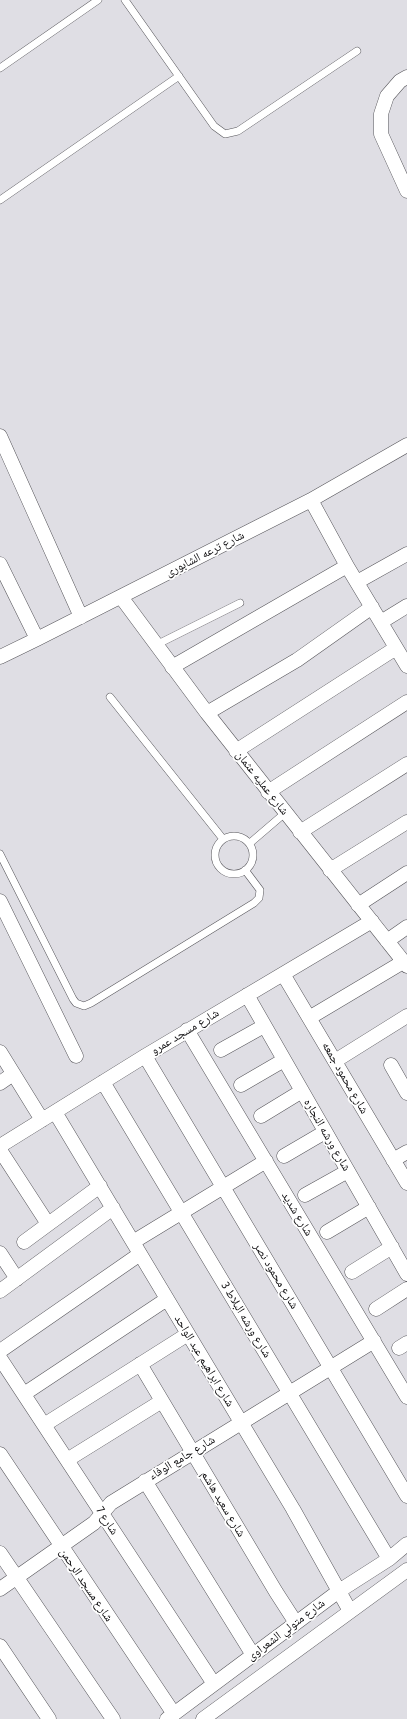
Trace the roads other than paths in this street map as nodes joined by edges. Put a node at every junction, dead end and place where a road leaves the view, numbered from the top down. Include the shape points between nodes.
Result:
1 (98, 0) edge
2 (125, 0) edge
3 (357, 51) dead end
4 (0, 68) edge
5 (179, 76) junction
6 (407, 76) edge
7 (407, 191) edge
8 (0, 200) edge
9 (0, 436) edge
10 (407, 445) edge
11 (311, 500) junction
12 (407, 554) edge
13 (0, 564) edge
14 (348, 566) junction
15 (357, 582) junction
16 (121, 597) junction
17 (240, 603) dead end
18 (407, 606) edge
19 (372, 607) junction
20 (81, 617) junction
21 (381, 622) junction
22 (37, 639) junction
23 (156, 645) junction
24 (396, 648) junction
25 (0, 657) edge
26 (406, 664) edge
27 (172, 667) junction
28 (110, 697) dead end
29 (407, 702) edge
30 (207, 713) junction
31 (236, 751) junction
32 (407, 764) edge
33 (268, 792) junction
34 (285, 813) junction
35 (407, 822) edge
36 (300, 832) junction
37 (223, 839) junction
38 (250, 843) junction
39 (0, 854) edge
40 (245, 870) junction
41 (330, 870) junction
42 (407, 873) edge
43 (0, 901) edge
44 (358, 905) junction
45 (372, 921) junction
46 (407, 928) edge
47 (387, 940) junction
48 (405, 964) edge
49 (283, 974) junction
50 (247, 996) junction
51 (407, 1016) edge
52 (310, 1018) junction
53 (264, 1026) junction
54 (187, 1030) junction
55 (221, 1050) dead end
56 (0, 1052) edge
57 (76, 1056) dead end
58 (145, 1056) junction
59 (284, 1060) junction
60 (335, 1061) junction
61 (391, 1065) dead end
62 (13, 1074) junction
63 (104, 1082) junction
64 (0, 1083) edge
65 (240, 1085) dead end
66 (302, 1091) junction
67 (407, 1092) edge
68 (55, 1112) junction
69 (261, 1116) dead end
70 (42, 1120) junction
71 (326, 1132) junction
72 (0, 1146) edge
73 (0, 1150) edge
74 (407, 1152) edge
75 (284, 1156) dead end
76 (393, 1160) junction
77 (266, 1161) junction
78 (348, 1171) junction
79 (407, 1183) edge
80 (100, 1186) junction
81 (223, 1187) junction
82 (305, 1195) dead end
83 (113, 1208) junction
84 (369, 1208) junction
85 (181, 1212) junction
86 (48, 1224) junction
87 (327, 1232) dead end
88 (24, 1242) dead end
89 (392, 1247) junction
90 (137, 1248) junction
91 (0, 1253) edge
92 (352, 1272) dead end
93 (407, 1274) edge
94 (17, 1279) junction
95 (407, 1289) edge
96 (0, 1291) edge
97 (167, 1299) junction
98 (376, 1310) dead end
99 (188, 1334) junction
100 (374, 1342) junction
101 (0, 1352) edge
102 (0, 1358) edge
103 (140, 1364) junction
104 (331, 1368) junction
105 (289, 1393) junction
106 (24, 1394) junction
107 (407, 1397) edge
108 (162, 1401) junction
109 (241, 1422) junction
110 (44, 1426) junction
111 (192, 1452) junction
112 (0, 1454) edge
113 (67, 1460) junction
114 (145, 1480) junction
115 (407, 1496) edge
116 (102, 1514) junction
117 (407, 1544) edge
118 (60, 1546) junction
119 (0, 1553) edge
120 (388, 1559) junction
121 (407, 1570) edge
122 (16, 1578) junction
123 (0, 1589) edge
124 (339, 1591) junction
125 (350, 1611) junction
126 (296, 1623) junction
127 (0, 1646) edge
128 (253, 1655) junction
129 (214, 1684) junction
130 (170, 1717) edge
131 (49, 1719) edge
132 (113, 1719) edge
133 (203, 1719) edge

1 - 4 lane
2 - 5 lane
3 - 5 lane via 230,134 217,129
5 - 8 lane
6 - 7 street via 387,96 381,114 381,134
9 - 20 street
10 - 11 street, شارع ترعه الشابورى
11 - 14 street
11 - 16 street, شارع ترعه الشابورى
12 - 15 street
13 - 22 street
14 - 15 street
14 - 27 street
15 - 19 street
16 - 20 street, شارع ترعه الشابورى
16 - 23 street, شارع عمليه عثمان
17 - 23 lane
18 - 21 street
19 - 21 street
19 - 30 street via 297,660
20 - 22 street, شارع ترعه الشابورى
21 - 24 street
22 - 25 street, شارع ترعه الشابورى
23 - 27 street, شارع عمليه عثمان
24 - 26 street
24 - 31 street
27 - 30 street, شارع عمليه عثمان
28 - 37 lane
29 - 33 street
30 - 31 street, شارع عمليه عثمان
31 - 33 street, شارع عمليه عثمان
32 - 36 street
33 - 34 street, شارع عمليه عثمان
34 - 36 street, شارع عمليه عثمان
34 - 38 lane
35 - 41 street
36 - 41 street, شارع عمليه عثمان
37 - 38 lane via 228,836 240,836
37 - 40 lane via 215,854 219,866 234,874
38 - 40 lane via 253,855 250,866
39 - 40 lane via 74,999 84,1006 254,903 259,898 260,890
41 - 44 street, شارع عمليه عثمان
42 - 44 street
43 - 57 street
44 - 45 street, شارع عمليه عثمان
45 - 47 street, شارع عمليه عثمان
45 - 49 street, شارع مسجد عمرو
46 - 47 street
47 - 48 street, شارع عمليه عثمان
48 - 52 street
49 - 50 street, شارع مسجد عمرو
49 - 52 street, شارع محمود جمعه
50 - 53 street, شارع ورشه النجاره
50 - 54 street, شارع مسجد عمرو
51 - 60 street
52 - 60 street, شارع محمود جمعه
53 - 55 street
53 - 59 street, شارع ورشه النجاره
54 - 58 street, شارع مسجد عمرو
54 - 77 street, شارع شديد
56 - 62 street
58 - 63 street, شارع مسجد عمرو
58 - 81 street, شارع محمود نصر
59 - 65 street
59 - 66 street, شارع ورشه النجاره
60 - 76 street, شارع محمود جمعه
61 - 67 street
62 - 64 street
62 - 70 street
63 - 68 street, شارع مسجد عمرو
63 - 85 street, شارع ورشه البلاط 3
66 - 69 street
66 - 71 street, شارع ورشه النجاره
68 - 70 street, شارع مسجد عمرو
68 - 80 street, شارع ابراهيم عبد الواحد
70 - 72 street, شارع مسجد عمرو
71 - 75 street
71 - 78 street, شارع ورشه النجاره
73 - 86 street
74 - 76 street
76 - 79 street, شارع محمود جمعه
77 - 81 street
77 - 100 street, شارع شديد
78 - 82 street
78 - 84 street, شارع ورشه النجاره
80 - 83 street, شارع ابراهيم عبد الواحد
80 - 86 street
81 - 85 street
81 - 104 street, شارع محمود نصر
83 - 90 street, شارع ابراهيم عبد الواحد
83 - 94 street
84 - 87 street
84 - 89 street, شارع ورشه النجاره
85 - 90 street
85 - 105 street, شارع ورشه البلاط 3
86 - 88 street
89 - 92 street
89 - 93 street, شارع ورشه النجاره
90 - 97 street, شارع ابراهيم عبد الواحد
90 - 101 street
91 - 94 street
94 - 96 street
95 - 98 street
97 - 99 street, شارع ابراهيم عبد الواحد
97 - 106 street
99 - 103 street
99 - 109 street, شارع ابراهيم عبد الواحد
100 - 104 street, شارع جامع الوفاء
100 - 107 street, شارع شديد
102 - 106 street, شارع 7
103 - 108 street, شارع سعيد هاشم
103 - 110 street
104 - 105 street, شارع جامع الوفاء
104 - 115 street, شارع محمود نصر
105 - 109 street, شارع جامع الوفاء
105 - 120 street, شارع ورشه البلاط 3
106 - 110 street, شارع 7
108 - 111 street, شارع سعيد هاشم
108 - 113 street
109 - 111 street, شارع جامع الوفاء
109 - 124 street, شارع ابراهيم عبد الواحد
110 - 113 street, شارع 7
111 - 114 street, شارع جامع الوفاء
111 - 126 street, شارع سعيد هاشم
112 - 118 street, شارع مسجد الرحمن
113 - 116 street, شارع 7
114 - 116 street, شارع جامع الوفاء via 111,1503
114 - 128 street
116 - 118 street, شارع جامع الوفاء via 94,1523
116 - 129 street, شارع 7
117 - 120 street, شارع متولي الشعراوى
118 - 122 street, شارع جامع الوفاء
118 - 130 street, شارع مسجد الرحمن
119 - 122 street
120 - 124 street, شارع متولي الشعراوى
121 - 125 street, شارع متولي الشعراوى
122 - 123 street, شارع جامع الوفاء
122 - 132 street
124 - 125 street, شارع ابراهيم عبد الواحد
124 - 126 street, شارع متولي الشعراوى
125 - 133 street, شارع متولي الشعراوى
126 - 128 street, شارع متولي الشعراوى
127 - 131 street
128 - 129 street, شارع متولي الشعراوى
129 - 130 street, شارع متولي الشعراوى

